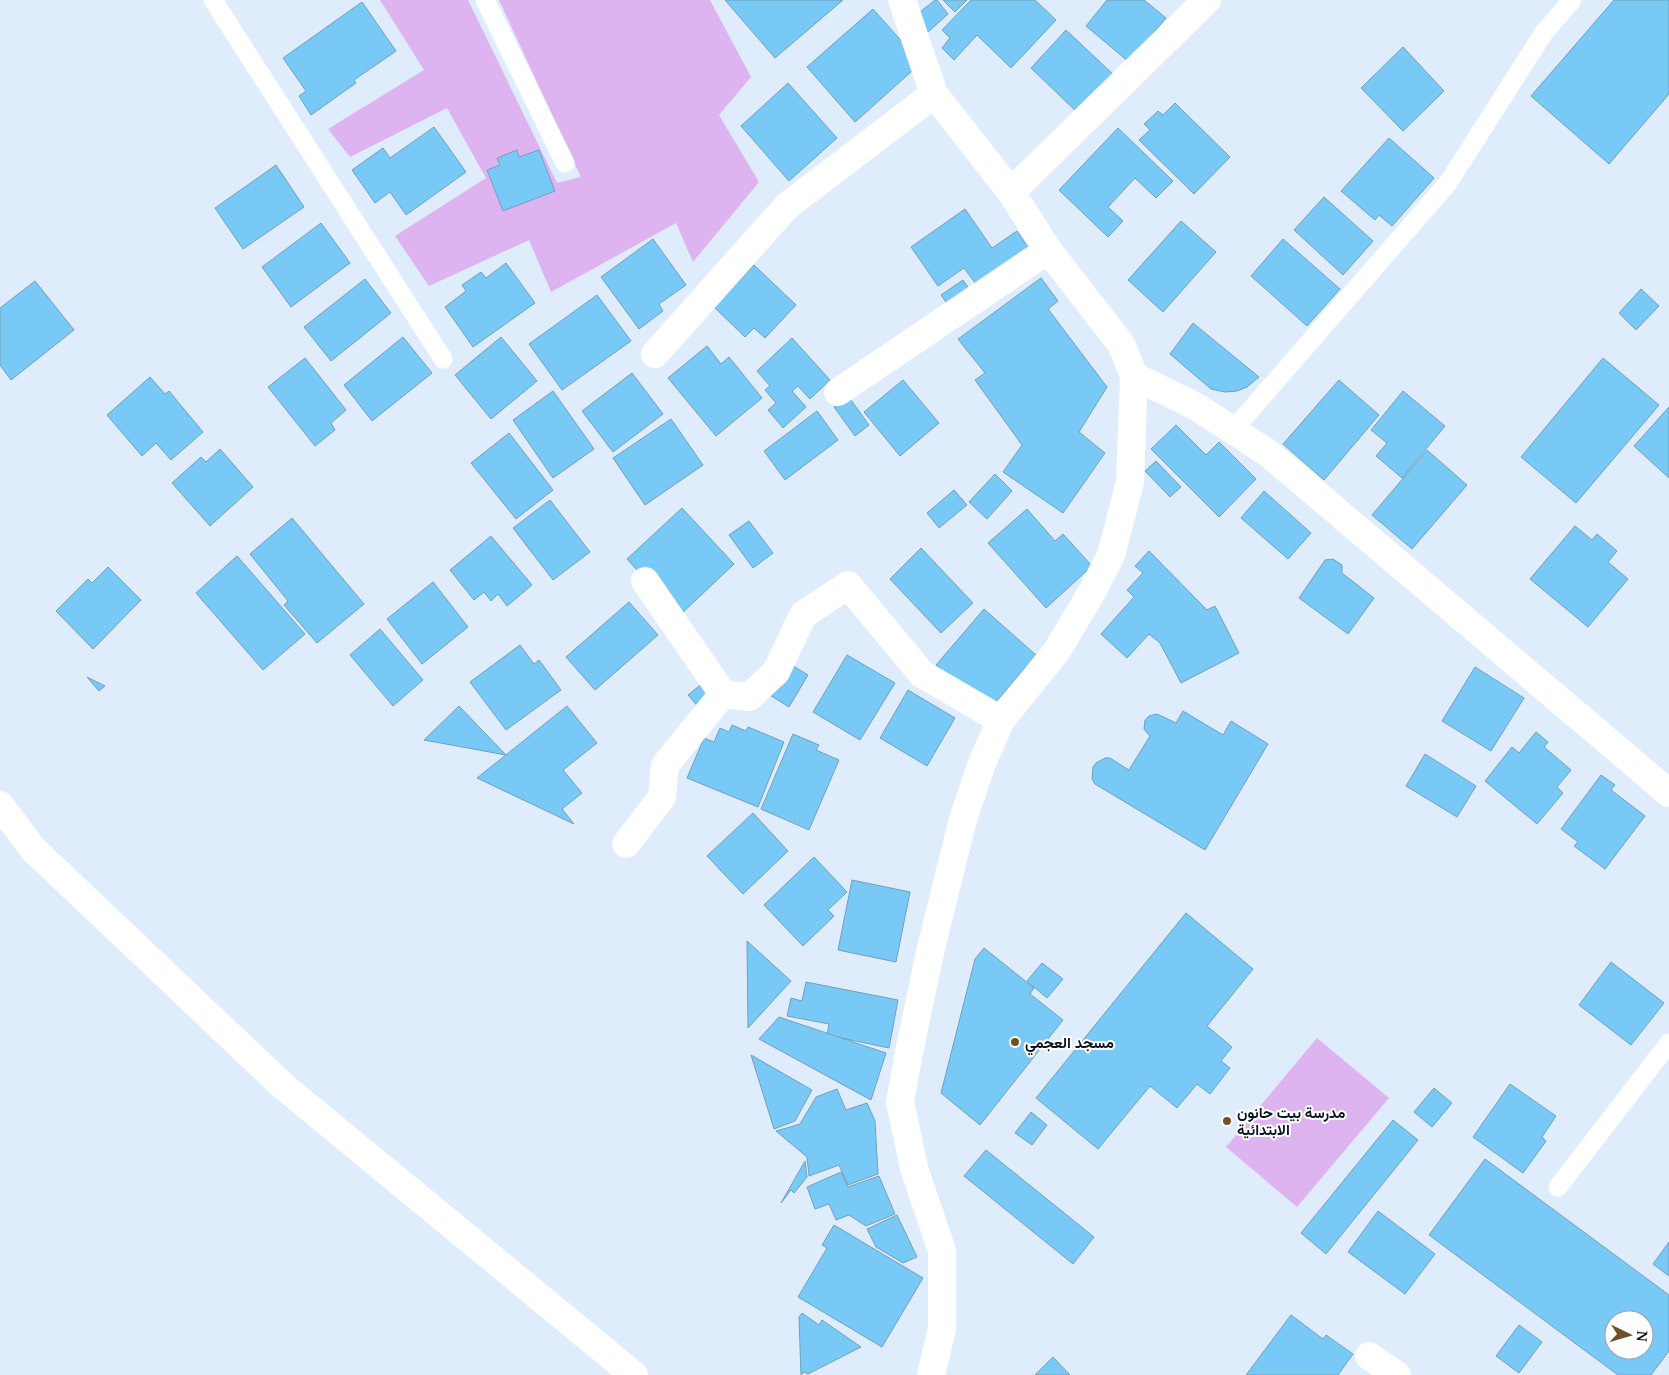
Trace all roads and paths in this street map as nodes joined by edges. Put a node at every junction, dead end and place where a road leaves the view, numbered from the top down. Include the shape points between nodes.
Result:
1 (213, 0) edge
2 (485, 0) edge
3 (902, 0) edge
4 (1207, 0) edge
5 (1572, 0) edge
6 (934, 94) junction
7 (565, 163) dead end
8 (1011, 192) junction
9 (1048, 250) junction
10 (655, 354) dead end
11 (443, 359) dead end
12 (1134, 376) junction
13 (838, 392) dead end
14 (1232, 430) junction
15 (645, 581) dead end
16 (723, 694) junction
17 (1001, 720) junction
18 (1669, 793) edge
19 (0, 806) edge
20 (626, 844) dead end
21 (1669, 1043) edge
22 (1558, 1187) dead end
23 (1369, 1356) dead end
24 (634, 1375) edge
25 (931, 1375) edge
26 (1397, 1375) edge

1 - 11 lane
2 - 7 lane
3 - 6 street
4 - 8 street
5 - 14 lane via 1543,34 1448,182
6 - 8 street
6 - 10 street via 787,206
8 - 9 street
9 - 12 street via 1121,344
9 - 13 street
12 - 14 street via 1197,407
12 - 17 street via 1130,482 1111,555 1056,652
14 - 18 street via 1268,453
15 - 16 street
16 - 17 street via 749,697 776,672 803,615 848,585 922,674
16 - 20 street via 665,764 662,797
17 - 25 street via 963,819 931,948 900,1102 914,1168 942,1251 942,1330
19 - 24 street via 33,849 283,1086
21 - 22 lane
23 - 26 street

